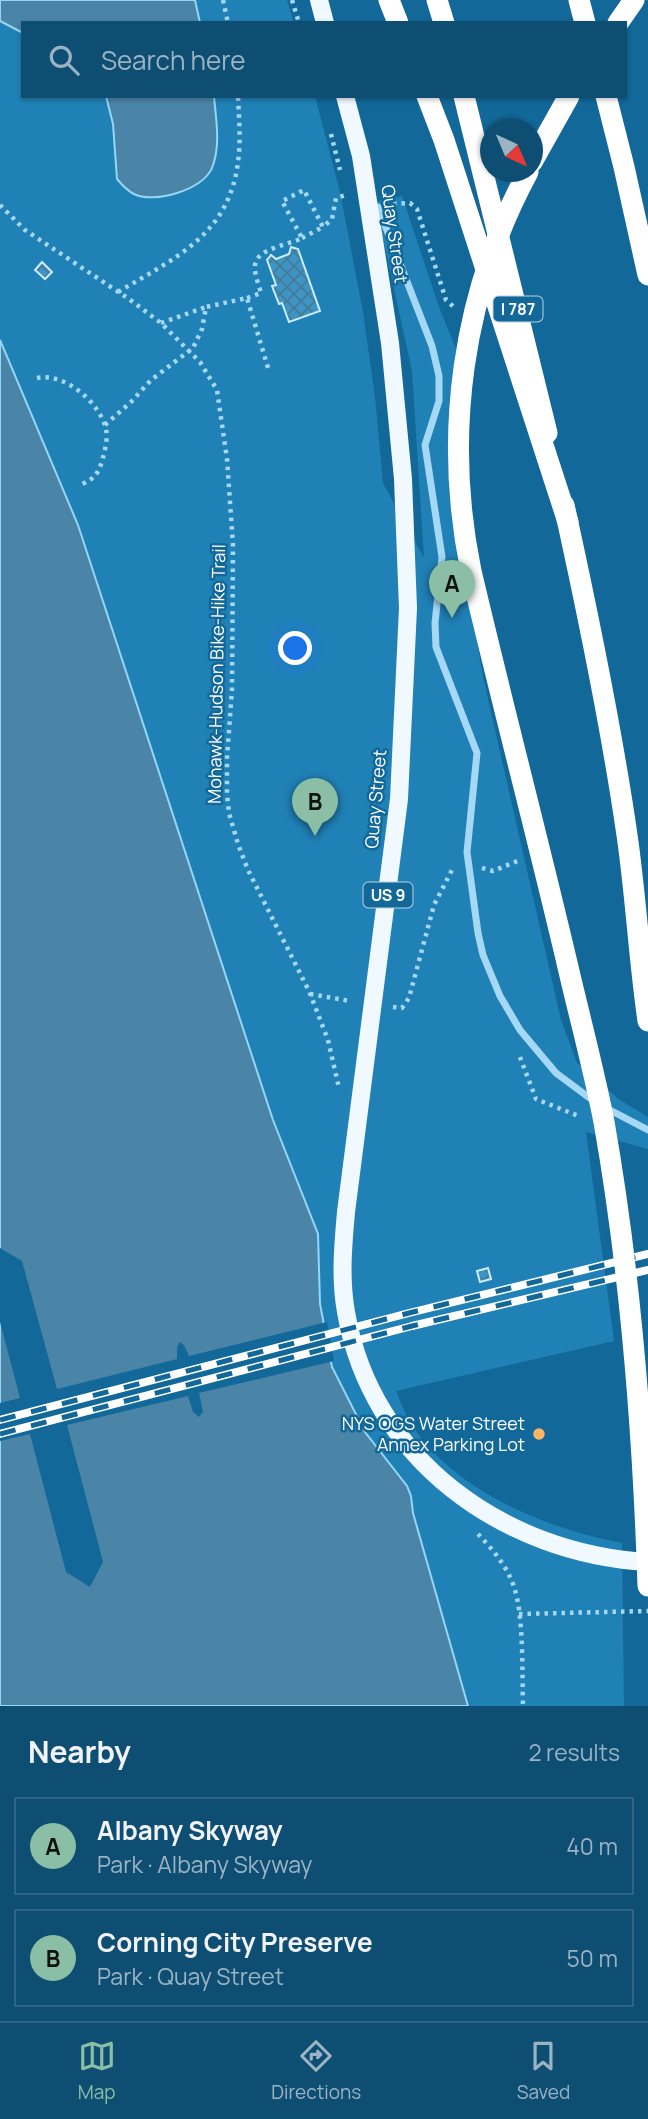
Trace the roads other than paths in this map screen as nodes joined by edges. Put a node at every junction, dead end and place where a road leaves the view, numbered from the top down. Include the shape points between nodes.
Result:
1 (318, 0) edge
2 (437, 0) edge
3 (579, 0) edge
4 (634, 0) edge
5 (324, 21) edge
6 (443, 21) edge
7 (584, 21) edge
8 (619, 21) edge
9 (346, 98) edge
10 (427, 98) edge
11 (465, 98) edge
12 (568, 98) edge
13 (607, 98) edge
14 (543, 144) edge
15 (522, 182) edge
16 (378, 207) road end
17 (648, 275) edge
18 (568, 522) junction
19 (648, 1021) edge
20 (648, 1130) edge
21 (648, 1562) edge
22 (648, 1586) edge

1 - 5 main road
2 - 6 highway
3 - 7 highway
4 - 8 highway
9 - 21 main road, Quay Street / US 9 via 361,156 390,343 403,479 408,608 399,799 346,1212 345,1304 355,1348 379,1406 405,1443 443,1482 473,1505 548,1542 584,1555
10 - 18 highway, bridge
11 - 18 highway, I 787, bridge
12 - 14 highway
13 - 17 highway
15 - 22 highway, bridge via 482,278 466,348 457,435 462,524 603,1120 639,1415
16 - 20 street via 432,346 439,376 439,401 425,444 442,557 436,647 477,753 467,852 483,955 500,996 531,1045 590,1100
18 - 19 highway, I 787 via 627,833

